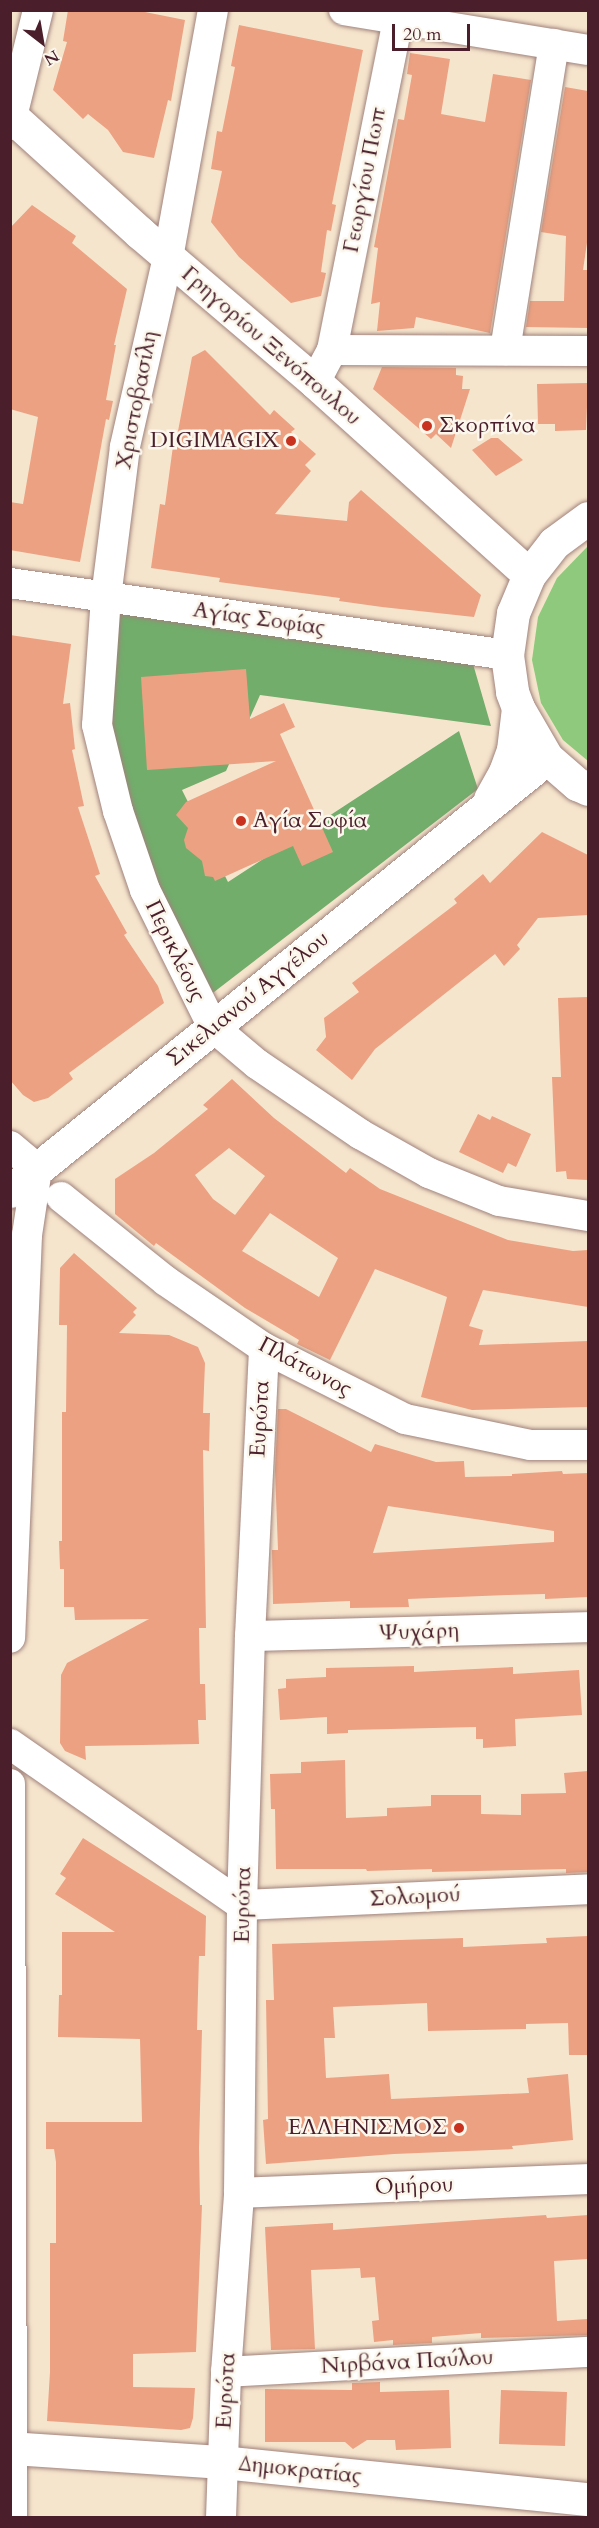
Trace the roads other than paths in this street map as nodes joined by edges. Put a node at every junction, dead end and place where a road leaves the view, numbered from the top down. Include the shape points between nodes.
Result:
1 (38, 10) edge
2 (213, 10) edge
3 (344, 10) edge
4 (398, 15) edge
5 (554, 44) junction
6 (588, 50) edge
7 (11, 119) edge
8 (177, 204) junction
9 (140, 233) junction
10 (168, 257) junction
11 (332, 350) junction
12 (505, 350) junction
13 (588, 351) edge
14 (315, 382) junction
15 (588, 518) edge
16 (529, 574) junction
17 (10, 584) edge
18 (106, 597) junction
19 (507, 655) junction
20 (518, 708) junction
21 (547, 758) junction
22 (588, 789) edge
23 (485, 808) junction
24 (213, 1027) junction
25 (10, 1146) edge
26 (37, 1169) junction
27 (10, 1191) edge
28 (61, 1197) dead end
29 (588, 1216) edge
30 (264, 1348) junction
31 (588, 1445) edge
32 (588, 1627) edge
33 (250, 1636) junction
34 (10, 1638) edge
35 (10, 1744) edge
36 (10, 1784) edge
37 (588, 1889) edge
38 (242, 1905) junction
39 (588, 2179) edge
40 (239, 2193) junction
41 (588, 2352) edge
42 (226, 2372) junction
43 (11, 2448) edge
44 (222, 2462) junction
45 (588, 2499) edge
46 (12, 2517) edge
47 (221, 2517) edge

1 - 7 street
2 - 8 street, Χριστοβασίλη
3 - 4 street
4 - 5 street
4 - 11 street, Γεωργίου Πωπ
5 - 6 street
5 - 12 street
7 - 9 street, Γρηγορίου Ξενόπουλου
8 - 9 street via 162,223
8 - 10 street, Χριστοβασίλη
9 - 10 street, Γρηγορίου Ξενόπουλου
10 - 14 street, Γρηγορίου Ξενόπουλου
10 - 18 street, Χριστοβασίλη via 125,447
11 - 12 street
11 - 14 street, Γεωργίου Πωπ
12 - 13 street
14 - 16 street, Γρηγορίου Ξενόπουλου
15 - 16 street via 554,543
16 - 19 street via 513,613
17 - 18 street, Αγίας Σοφίας
18 - 19 street, Αγίας Σοφίας
18 - 24 street, Περικλέους via 97,725 145,890
19 - 20 street
20 - 21 street
20 - 23 street, Σικελιανού Αγγέλου via 513,750
21 - 22 street
21 - 23 street, Σικελιανού Αγγέλου
23 - 24 street, Σικελιανού Αγγέλου
24 - 26 street, Σικελιανού Αγγέλου
24 - 29 street, Περικλέους via 256,1064 360,1134 429,1173 499,1201
25 - 26 street
26 - 27 street, Σικελιανού Αγγέλου
26 - 34 street via 27,1235
28 - 30 street, Πλάτωνος via 166,1281
30 - 31 street, Πλάτωνος via 405,1419 530,1445
30 - 33 street, Ευρώτα
32 - 33 street, Ψυχάρη
33 - 38 street, Ευρώτα
35 - 38 street
36 - 43 street
37 - 38 street, Σολωμού
38 - 40 street, Ευρώτα
39 - 40 street, Ομήρου
40 - 42 street, Ευρώτα
41 - 42 street, Νιρβάνα Παύλου
42 - 44 street, Ευρώτα
43 - 44 street, Δημοκρατίας
43 - 46 street
44 - 45 street, Δημοκρατίας
44 - 47 street, Ευρώτα

